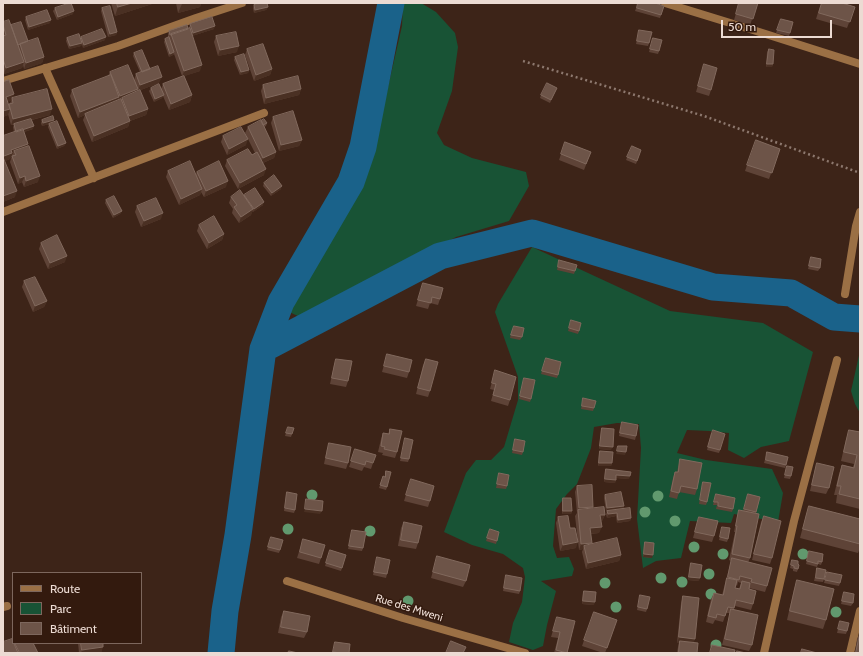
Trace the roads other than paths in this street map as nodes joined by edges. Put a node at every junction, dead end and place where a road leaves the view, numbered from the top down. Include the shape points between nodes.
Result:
1 (242, 3) edge
2 (665, 3) edge
3 (860, 64) edge
4 (46, 68) junction
5 (3, 81) edge
6 (264, 113) dead end
7 (94, 178) junction
8 (3, 212) edge
9 (860, 212) edge
10 (845, 294) dead end
11 (837, 360) dead end
12 (288, 581) dead end
13 (860, 611) edge
14 (512, 651) edge
15 (525, 653) edge
16 (764, 653) edge
17 (850, 653) edge

1 - 4 street
2 - 3 street
4 - 5 street
4 - 7 street
6 - 7 street
7 - 8 street
9 - 10 street
11 - 16 street via 794,521
12 - 14 street, Rue des Mweni
13 - 17 street
14 - 15 street, Rue des Mweni

